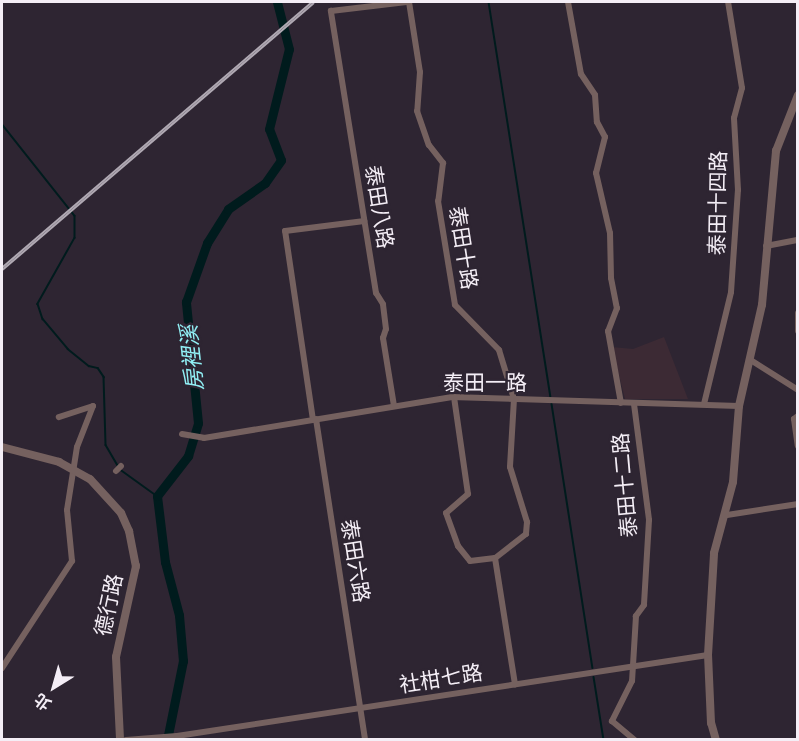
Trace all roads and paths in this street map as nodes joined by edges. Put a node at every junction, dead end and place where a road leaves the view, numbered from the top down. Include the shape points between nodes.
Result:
1 (408, 2) edge
2 (568, 2) edge
3 (729, 2) edge
4 (798, 95) edge
5 (364, 221) junction
6 (798, 240) edge
7 (766, 246) junction
8 (798, 313) edge
9 (798, 331) edge
10 (749, 359) junction
11 (798, 390) edge
12 (454, 397) junction
13 (514, 399) junction
14 (621, 403) junction
15 (634, 404) junction
16 (704, 404) junction
17 (394, 406) junction
18 (739, 406) junction
19 (798, 416) edge
20 (59, 417) dead end
21 (315, 420) junction
22 (182, 434) dead end
23 (798, 446) edge
24 (2, 447) edge
25 (122, 466) dead end
26 (73, 469) junction
27 (116, 471) dead end
28 (798, 504) edge
29 (727, 515) junction
30 (495, 558) junction
31 (708, 655) junction
32 (632, 666) junction
33 (2, 668) edge
34 (515, 684) junction
35 (360, 708) junction
36 (120, 740) edge
37 (126, 740) edge
38 (365, 740) edge
39 (635, 740) edge
40 (716, 740) edge

1 - 5 street, 泰田八路 via 331,11
1 - 13 street, 泰田十路 via 420,72 417,111 429,145 443,163 438,201 455,305 499,350
2 - 14 street, 泰田十二路 via 581,74 595,95 597,122 605,137 596,173 610,233 611,278 617,308 608,331
3 - 16 street, 泰田十四路 via 742,88 734,118 738,190 731,292
4 - 7 street via 776,151
5 - 17 street, 泰田八路 via 376,292 383,304 383,338
5 - 21 street, 泰田六路 via 285,231
6 - 7 street
7 - 10 street via 762,304
8 - 9 street
10 - 11 street
10 - 18 street
12 - 13 street, 泰田一路
12 - 17 street, 泰田一路
12 - 30 street via 468,494 446,513 458,546 470,561
13 - 14 street, 泰田一路
13 - 30 street, 泰田十路 via 510,467 527,522 526,534
14 - 15 street, 泰田一路
15 - 16 street, 泰田一路
15 - 32 street, 泰田十二路 via 649,520 644,605 636,616
16 - 18 street, 泰田一路
17 - 21 street, 泰田一路
18 - 29 street
19 - 23 street via 794,419
20 - 26 street via 93,406 76,447
21 - 22 street, 泰田一路 via 199,439
21 - 35 street, 泰田六路
24 - 26 street, 德行路
25 - 27 street
26 - 33 street via 67,518 72,561
26 - 36 street, 德行路 via 90,478 120,513 129,531 136,566 116,657
28 - 29 street
29 - 31 street via 714,553
30 - 34 street
31 - 32 street, 社柑七路
31 - 40 street via 711,723
32 - 34 street, 社柑七路
32 - 39 street, 泰田十二路 via 632,681 612,721
34 - 35 street, 社柑七路
35 - 37 street, 社柑七路 via 180,736
35 - 38 street, 泰田六路

